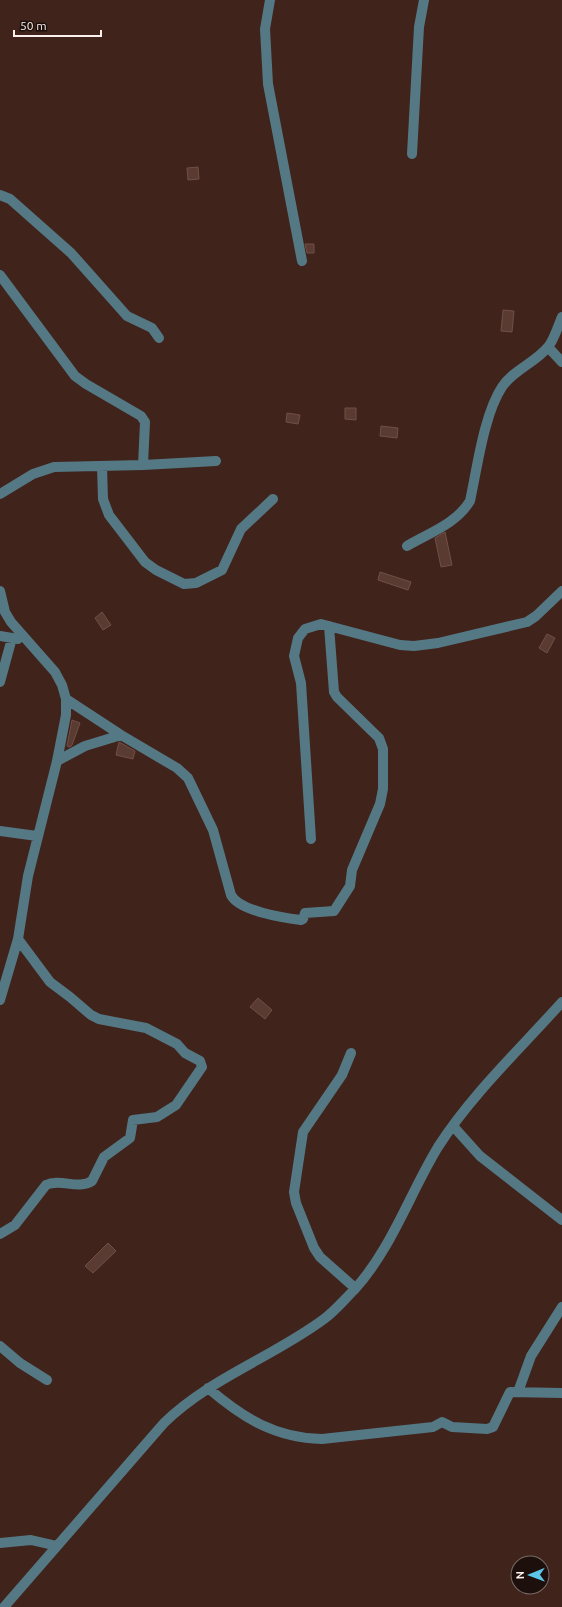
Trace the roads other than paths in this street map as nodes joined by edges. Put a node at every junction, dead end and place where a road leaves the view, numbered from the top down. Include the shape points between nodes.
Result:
1 (270, 0) edge
2 (424, 0) edge
3 (412, 154) dead end
4 (0, 195) edge
5 (302, 261) dead end
6 (0, 275) edge
7 (562, 317) edge
8 (159, 338) dead end
9 (548, 347) junction
10 (562, 362) edge
11 (216, 461) dead end
12 (143, 465) junction
13 (102, 466) junction
14 (0, 494) edge
15 (273, 499) dead end
16 (407, 546) dead end
17 (0, 591) edge
18 (562, 591) edge
19 (329, 626) junction
20 (0, 636) edge
21 (12, 638) junction
22 (27, 640) junction
23 (0, 682) edge
24 (66, 699) junction
25 (121, 735) junction
26 (57, 761) junction
27 (0, 831) edge
28 (37, 836) junction
29 (311, 839) dead end
30 (18, 938) junction
31 (0, 1000) edge
32 (562, 1002) edge
33 (351, 1053) dead end
34 (453, 1126) junction
35 (562, 1220) edge
36 (0, 1234) edge
37 (355, 1288) junction
38 (562, 1307) edge
39 (0, 1346) edge
40 (47, 1380) dead end
41 (208, 1388) junction
42 (518, 1392) junction
43 (562, 1393) edge
44 (0, 1543) edge
45 (57, 1546) junction
46 (4, 1607) edge

1 - 5 street via 265,29 268,84
2 - 3 street via 419,27
4 - 8 street via 10,199 63,245 127,316 152,328
6 - 12 street via 75,376 141,416 145,422
7 - 9 street
9 - 10 street
9 - 16 street via 513,376 497,397 490,413 470,502 457,518
11 - 12 street
12 - 13 street
13 - 14 street via 54,467
13 - 15 street via 103,499 109,515 145,562 184,584 196,583 222,570 241,529
17 - 22 street via 8,617
18 - 19 street via 527,622 426,646 400,645
19 - 25 street via 334,692 379,738 383,749 383,789 380,804 352,870 350,886 334,911 305,913 301,920 272,916 236,902 231,895 213,830 188,778 177,768
19 - 29 street via 317,625 305,629 294,647 301,683
20 - 21 street
21 - 22 street
21 - 23 street
22 - 24 street via 55,672
24 - 25 street
24 - 26 street via 66,715
25 - 26 street via 85,746
26 - 28 street
27 - 28 street
28 - 30 street via 23,899
30 - 31 street
30 - 36 street via 50,982 91,1015 99,1019 146,1028 177,1044 185,1054 200,1061 202,1067 176,1105 158,1117 133,1120 130,1138 104,1157 92,1181 82,1185 50,1184 15,1225
32 - 34 street
33 - 37 street via 342,1075 303,1132 294,1198 320,1257
34 - 35 street via 480,1156
34 - 37 street via 437,1149 374,1265
37 - 41 street via 322,1320
38 - 42 street via 531,1356
39 - 40 street via 20,1363
41 - 42 street via 238,1412 272,1430 304,1439 433,1427 442,1422 452,1427 487,1429 497,1422 510,1392
41 - 45 street via 178,1409 164,1423
42 - 43 street
44 - 45 street via 31,1540
45 - 46 street

